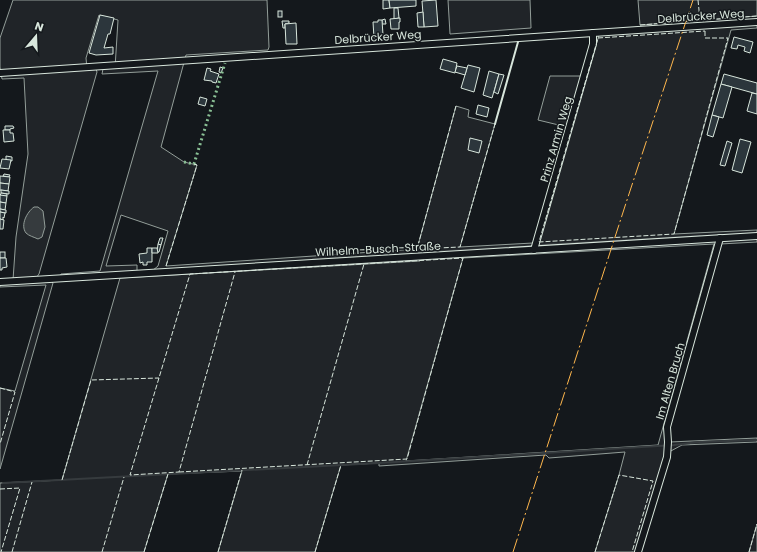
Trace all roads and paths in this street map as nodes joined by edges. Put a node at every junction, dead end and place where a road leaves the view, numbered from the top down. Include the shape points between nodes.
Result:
1 (757, 22) edge
2 (593, 33) junction
3 (0, 73) edge
4 (757, 236) edge
5 (720, 238) junction
6 (534, 250) junction
7 (0, 282) edge
8 (638, 552) edge

1 - 2 street, Delbrücker Weg
2 - 3 street, Delbrücker Weg
2 - 6 street, Prinz Armin Weg via 593,44
4 - 5 street, Wilhelm-Busch-Straße
5 - 6 street, Wilhelm-Busch-Straße
5 - 8 street, Im Alten Bruch via 667,427 667,457
6 - 7 street, Wilhelm-Busch-Straße

